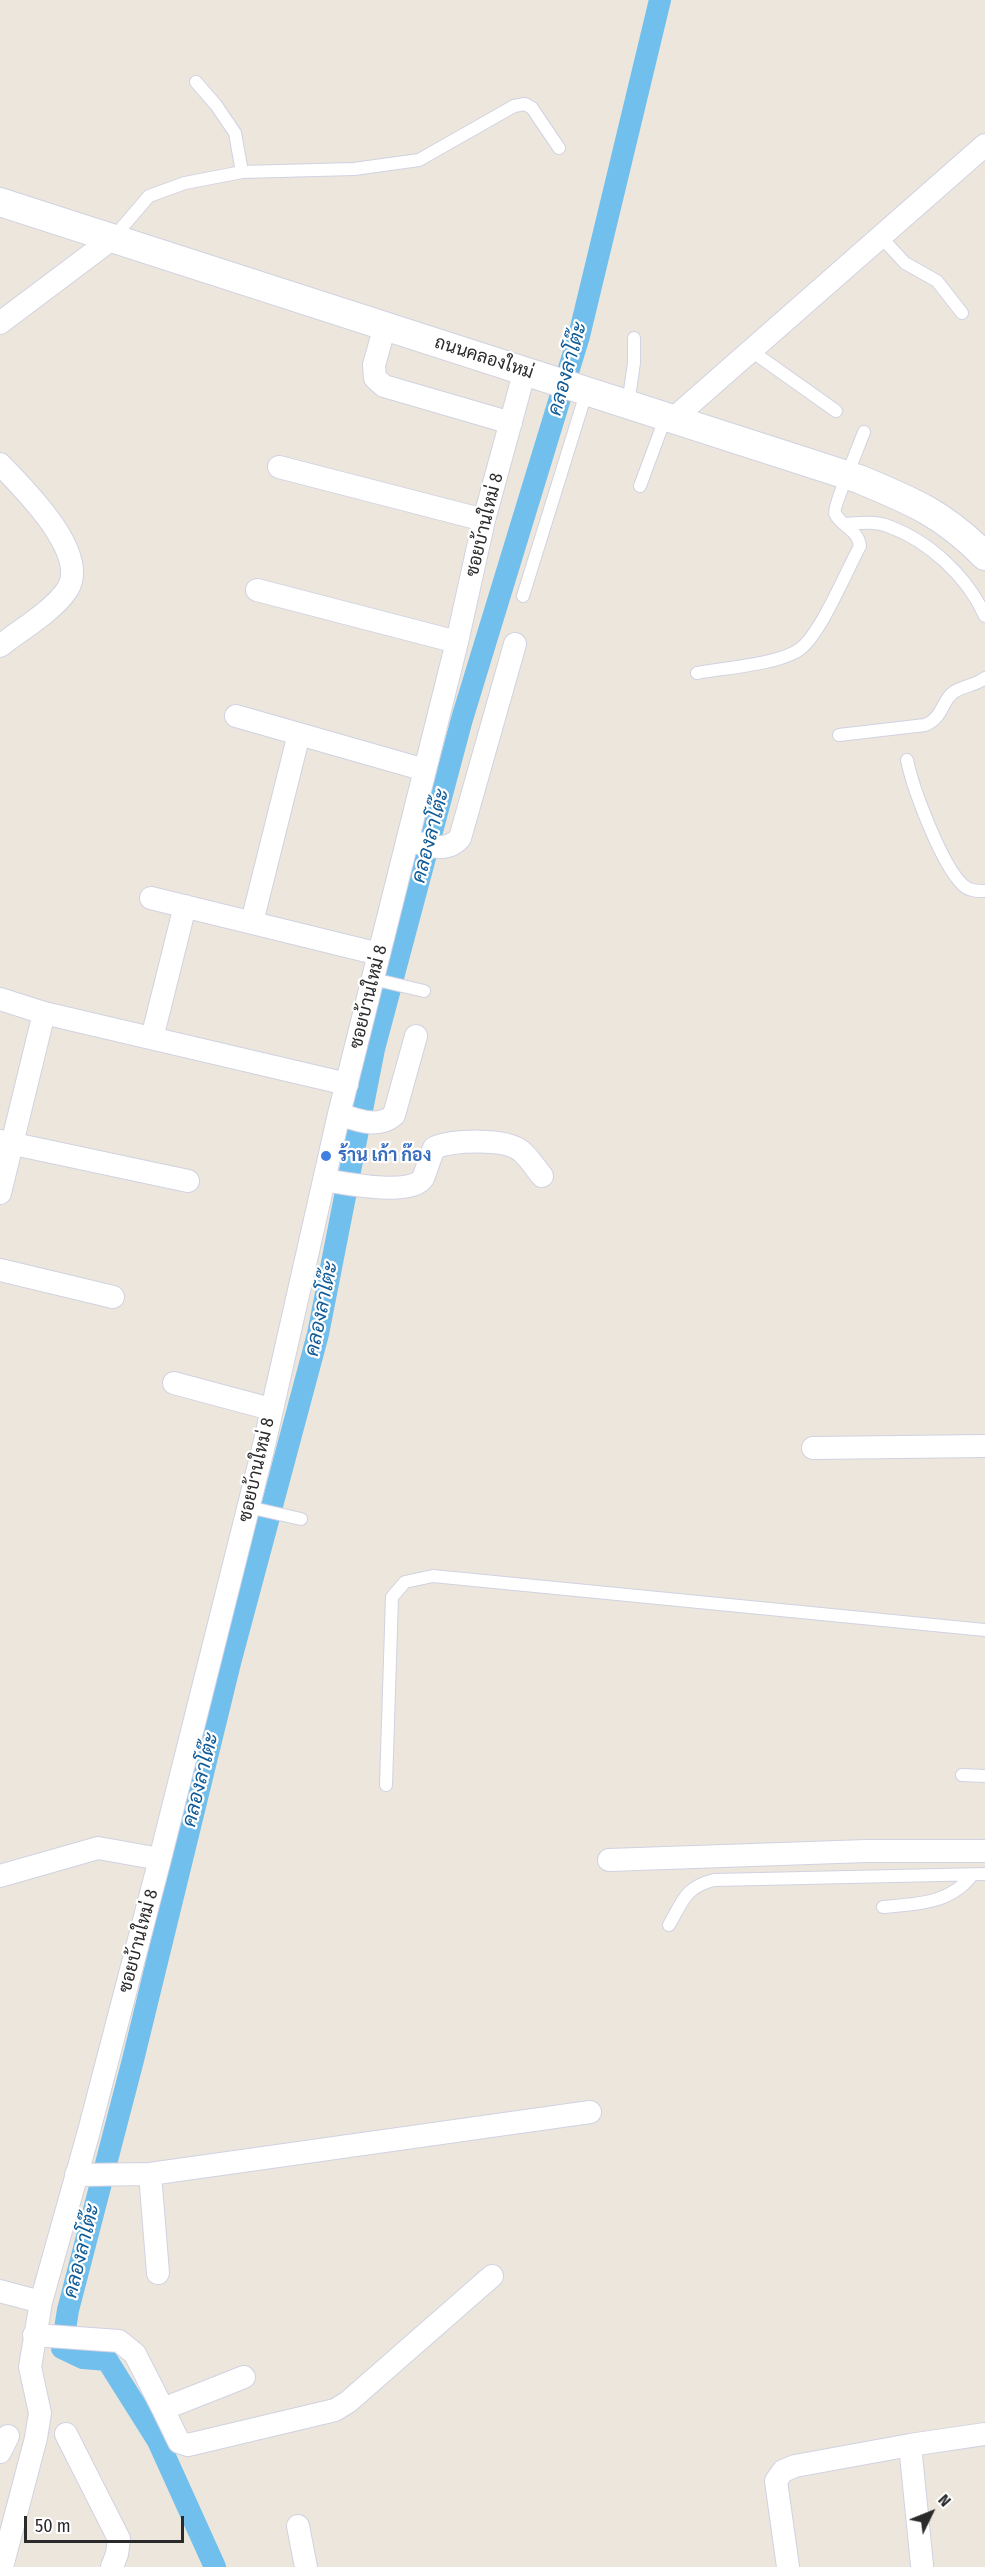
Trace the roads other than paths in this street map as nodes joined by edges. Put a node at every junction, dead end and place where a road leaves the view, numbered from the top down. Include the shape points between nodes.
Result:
1 (196, 82) dead end
2 (985, 145) edge
3 (559, 148) dead end
4 (242, 172) junction
5 (0, 202) edge
6 (881, 237) junction
7 (113, 238) junction
8 (962, 313) dead end
9 (0, 323) edge
10 (385, 326) junction
11 (634, 338) dead end
12 (750, 351) junction
13 (534, 374) junction
14 (582, 389) junction
15 (628, 404) junction
16 (836, 411) dead end
17 (670, 417) junction
18 (511, 423) junction
19 (864, 432) dead end
20 (0, 464) edge
21 (279, 467) dead end
22 (849, 476) junction
23 (640, 486) dead end
24 (484, 520) junction
25 (846, 524) junction
26 (985, 556) edge
27 (257, 590) dead end
28 (523, 596) dead end
29 (985, 616) edge
30 (457, 642) junction
31 (515, 644) dead end
32 (0, 646) edge
33 (697, 673) dead end
34 (985, 678) edge
35 (236, 716) dead end
36 (299, 734) junction
37 (839, 735) dead end
38 (908, 760) dead end
39 (425, 770) junction
40 (425, 844) junction
41 (985, 891) edge
42 (151, 898) dead end
43 (185, 906) junction
44 (252, 922) junction
45 (380, 954) junction
46 (380, 981) junction
47 (424, 991) dead end
48 (0, 999) edge
49 (44, 1013) junction
50 (416, 1036) dead end
51 (152, 1038) junction
52 (347, 1084) junction
53 (354, 1119) junction
54 (6, 1142) edge
55 (542, 1176) dead end
56 (188, 1181) dead end
57 (340, 1183) junction
58 (0, 1193) edge
59 (0, 1269) edge
60 (113, 1298) dead end
61 (174, 1383) dead end
62 (271, 1409) junction
63 (985, 1446) edge
64 (813, 1449) dead end
65 (255, 1508) junction
66 (301, 1519) dead end
67 (985, 1630) edge
68 (962, 1775) dead end
69 (985, 1776) edge
70 (386, 1785) dead end
71 (985, 1851) edge
72 (160, 1859) junction
73 (609, 1860) dead end
74 (979, 1874) edge
75 (0, 1876) edge
76 (882, 1907) dead end
77 (669, 1925) dead end
78 (590, 2112) dead end
79 (96, 2174) junction
80 (150, 2174) junction
81 (159, 2272) dead end
82 (492, 2276) dead end
83 (0, 2291) edge
84 (41, 2302) junction
85 (54, 2336) junction
86 (244, 2377) dead end
87 (163, 2409) junction
88 (66, 2434) dead end
89 (985, 2434) edge
90 (910, 2445) junction
91 (0, 2490) edge
92 (19, 2503) junction
93 (298, 2526) dead end
94 (922, 2565) dead end
95 (2, 2567) edge
96 (112, 2567) edge
97 (306, 2567) edge
98 (788, 2567) edge

1 - 4 lane via 235,133
2 - 6 street
3 - 4 lane via 532,108 525,104 514,106 419,160 354,169
4 - 7 lane via 185,183 149,196
5 - 7 street, ถนนคลองใหม่
6 - 8 lane via 905,263 937,281
6 - 12 street
7 - 9 street
7 - 10 street, ถนนคลองใหม่
10 - 13 street, ถนนคลองใหม่
10 - 18 street via 374,365 375,378 384,386
11 - 15 lane
12 - 16 lane
12 - 17 street
13 - 14 street, ถนนคลองใหม่
13 - 18 street, ซอยบ้านใหม่ 8
14 - 15 street, ถนนคลองใหม่
14 - 28 lane
15 - 17 street, ถนนคลองใหม่
17 - 22 street, ถนนคลองใหม่
17 - 23 lane
18 - 24 street, ซอยบ้านใหม่ 8
19 - 22 lane
20 - 32 street via 59,534 70,555 72,577 59,599
21 - 24 street
22 - 25 lane via 834,506 835,514
22 - 26 street, ถนนคลองใหม่ via 918,503 962,533
24 - 30 street, ซอยบ้านใหม่ 8
25 - 29 lane via 887,525 912,538 961,578
25 - 33 lane via 860,546 814,637 784,657
27 - 30 street
30 - 39 street, ซอยบ้านใหม่ 8
31 - 40 street via 460,838 454,846
34 - 37 lane via 952,693 941,713 926,725
35 - 36 street
36 - 39 street
36 - 44 street
38 - 41 lane via 923,811 957,878 970,890
39 - 40 street, ซอยบ้านใหม่ 8
40 - 45 street, ซอยบ้านใหม่ 8
42 - 43 street
43 - 44 street
43 - 51 street
44 - 45 street
45 - 46 street, ซอยบ้านใหม่ 8
46 - 47 lane
46 - 52 street, ซอยบ้านใหม่ 8
48 - 49 street
49 - 51 street
49 - 54 street
50 - 53 street via 394,1115 385,1123
51 - 52 street
52 - 53 street, ซอยบ้านใหม่ 8
53 - 57 street, ซอยบ้านใหม่ 8
54 - 56 street
54 - 58 street
55 - 57 street via 522,1151 510,1144 459,1142 434,1148 422,1180 410,1188
57 - 62 street, ซอยบ้านใหม่ 8
59 - 60 street
61 - 62 street
62 - 65 street, ซอยบ้านใหม่ 8
63 - 64 street
65 - 66 lane
65 - 72 street, ซอยบ้านใหม่ 8
67 - 70 lane via 433,1576 405,1582 392,1597
68 - 69 lane
71 - 73 street
72 - 75 street via 98,1848
72 - 79 street, ซอยบ้านใหม่ 8
74 - 76 lane via 942,1898
74 - 77 lane via 714,1880 697,1884
78 - 80 street
79 - 80 street
79 - 84 street, ซอยบ้านใหม่ 8
80 - 81 street
82 - 87 street via 335,2410 188,2445 179,2442
83 - 84 street
84 - 85 street, ซอยบ้านใหม่ 8
85 - 87 street via 119,2341 126,2345 135,2354
85 - 92 street, ซอยบ้านใหม่ 8 via 30,2367 40,2413
86 - 87 street
88 - 96 street via 119,2539
89 - 90 street
90 - 94 street
90 - 98 street via 783,2471 776,2481
91 - 92 street
92 - 95 street, ซอยบ้านใหม่ 8
93 - 97 street

